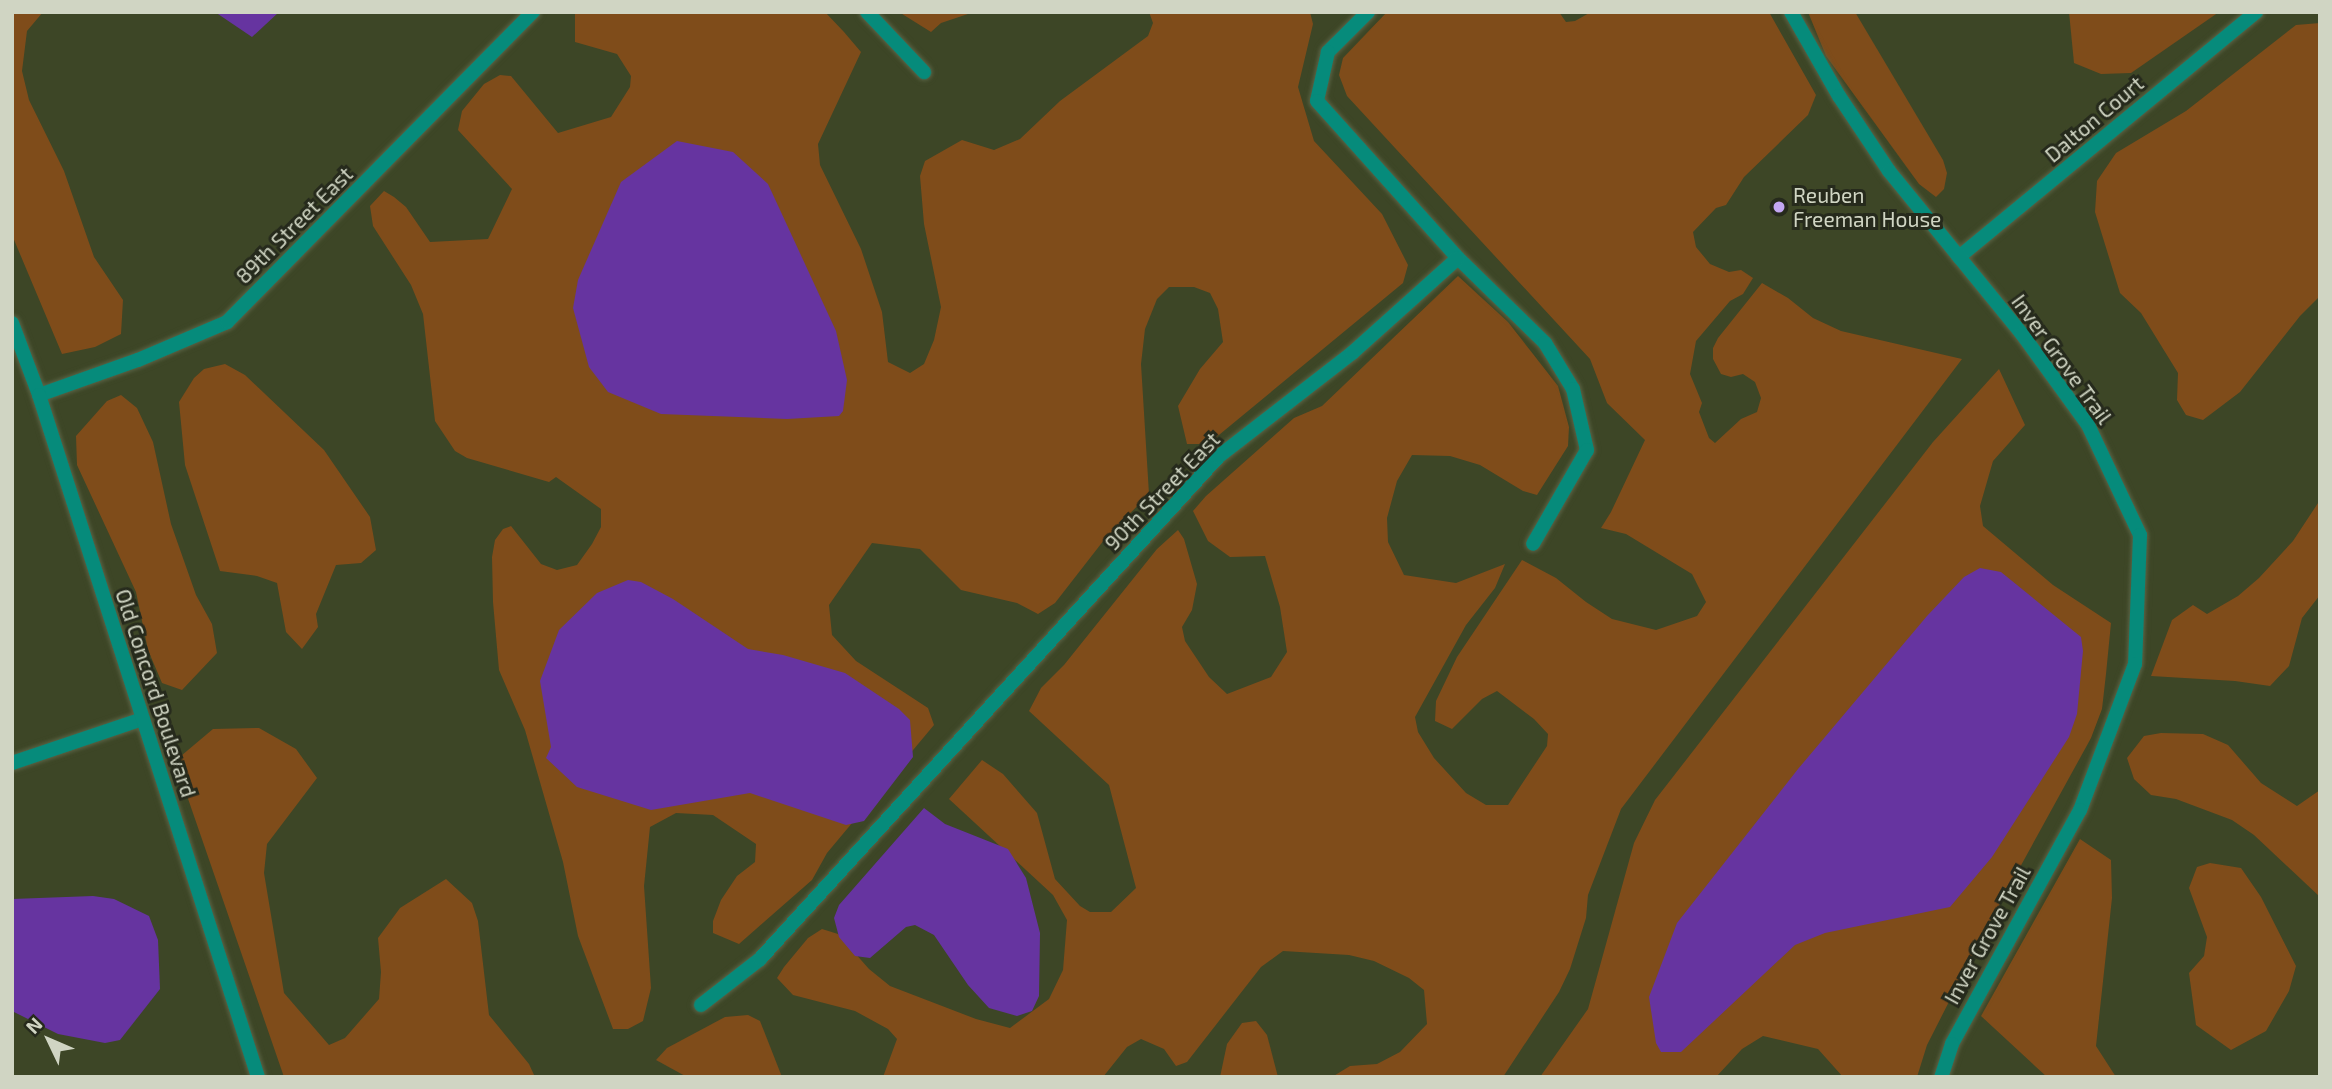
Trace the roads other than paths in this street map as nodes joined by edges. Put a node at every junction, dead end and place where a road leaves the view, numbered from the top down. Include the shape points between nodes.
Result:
1 (533, 12) edge
2 (867, 12) edge
3 (1368, 12) edge
4 (1791, 12) edge
5 (2256, 12) edge
6 (924, 72) dead end
7 (1959, 257) junction
8 (1458, 258) junction
9 (12, 323) edge
10 (38, 395) junction
11 (1533, 544) dead end
12 (143, 719) junction
13 (12, 763) edge
14 (701, 1005) dead end
15 (258, 1077) edge
16 (1941, 1077) edge

1 - 10 street, 89th Street East via 227,323
2 - 6 street
3 - 8 street via 1328,52 1317,102
4 - 7 street, Inver Grove Trail via 1889,171
5 - 7 street, Dalton Court
7 - 16 street, Inver Grove Trail via 2088,425 2140,535 2135,664 2080,810 1952,1044
8 - 11 street via 1545,343 1573,389 1587,450
8 - 14 street, 90th Street East via 1352,353 1218,457 760,959
9 - 10 street, Old Concord Boulevard
10 - 12 street, Old Concord Boulevard
12 - 13 street
12 - 15 street, Old Concord Boulevard

